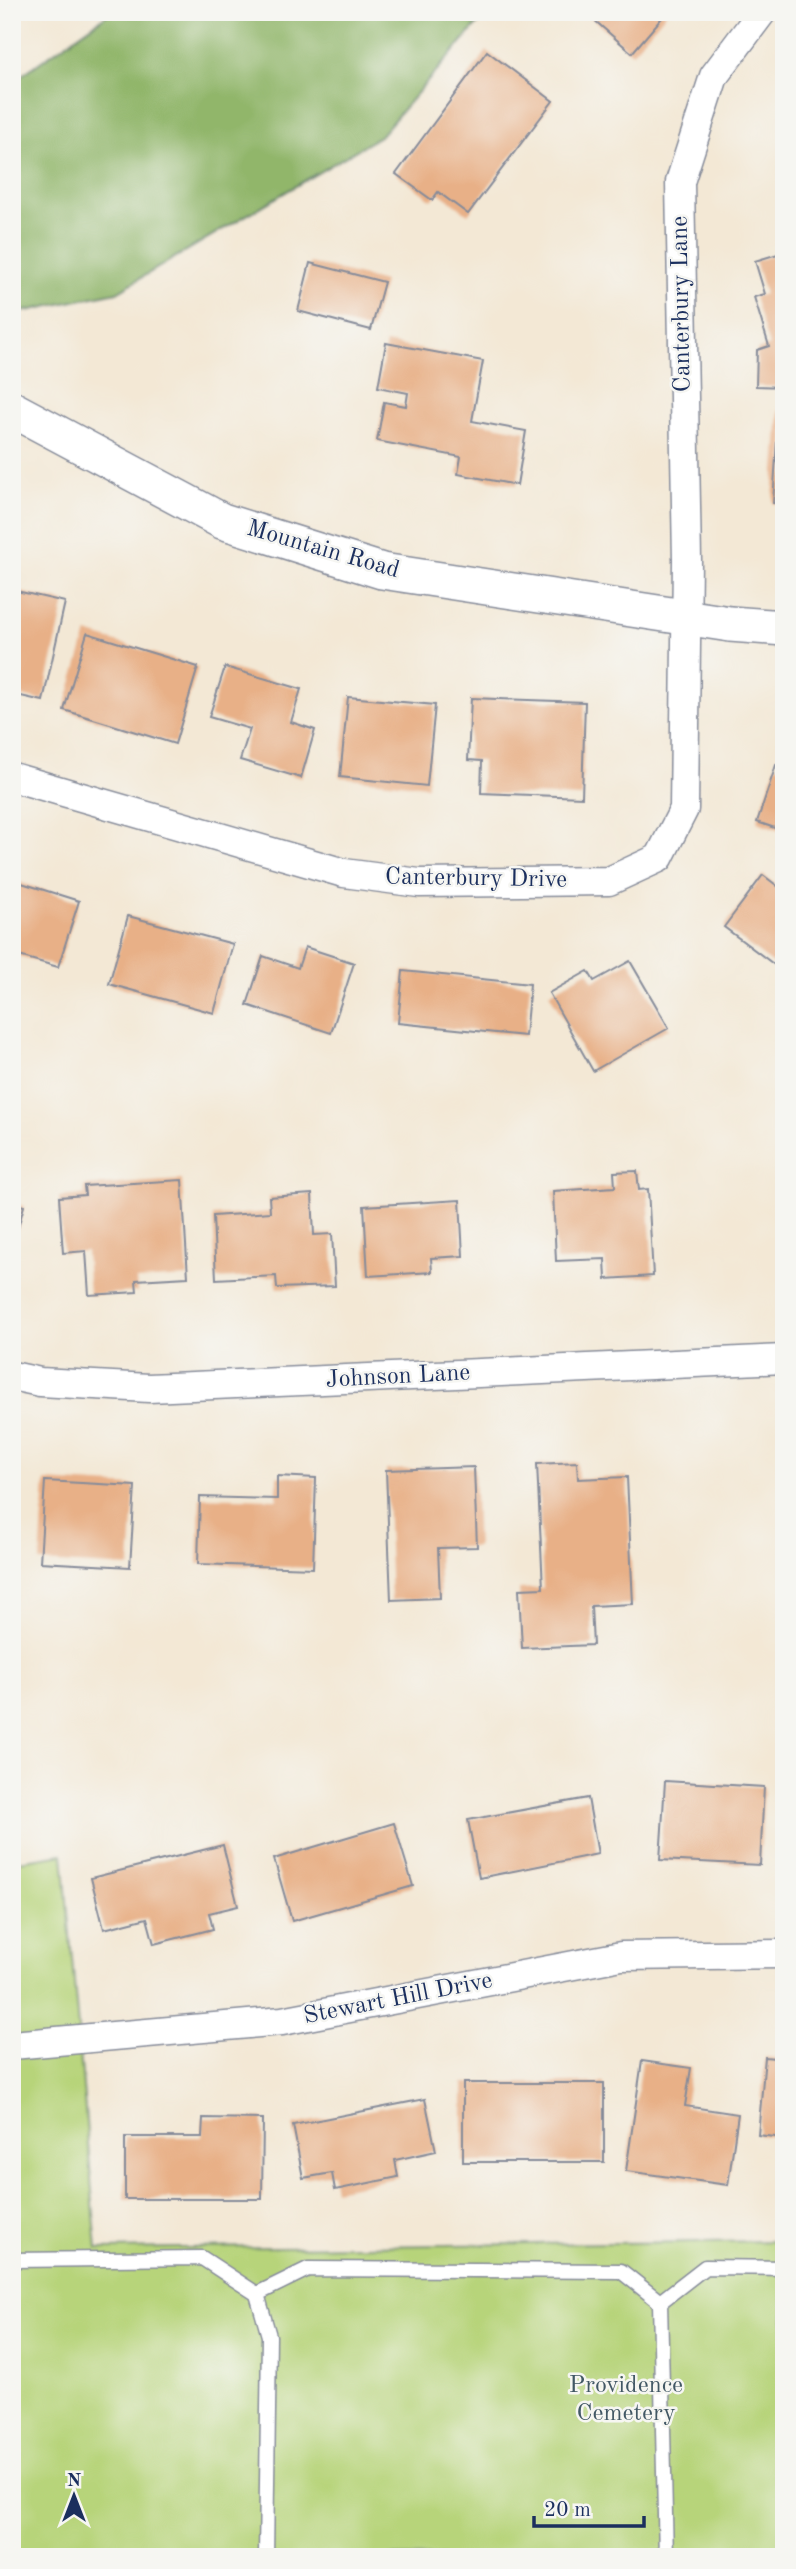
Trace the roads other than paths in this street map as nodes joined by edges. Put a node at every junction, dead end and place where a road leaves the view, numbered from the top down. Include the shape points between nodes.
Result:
1 (762, 12) edge
2 (12, 409) edge
3 (686, 616) junction
4 (784, 628) edge
5 (12, 777) edge
6 (784, 1359) edge
7 (12, 1376) edge
8 (784, 1954) edge
9 (12, 2045) edge
10 (12, 2260) edge
11 (784, 2268) edge
12 (257, 2294) junction
13 (660, 2302) junction
14 (266, 2557) edge
15 (666, 2557) edge

1 - 3 street, Canterbury Lane via 715,76 680,182
2 - 3 street, Mountain Road via 222,521 383,571
3 - 4 street, Mountain Road
3 - 5 street, Canterbury Drive via 684,809 659,858 610,881 419,883 344,873
6 - 7 street, Johnson Lane via 149,1388 40,1382
8 - 9 street, Stewart Hill Drive via 621,1956 282,2021
10 - 12 lane via 202,2258
11 - 13 lane via 705,2267
12 - 13 lane via 308,2269 621,2271
12 - 14 lane via 269,2336
13 - 15 lane

